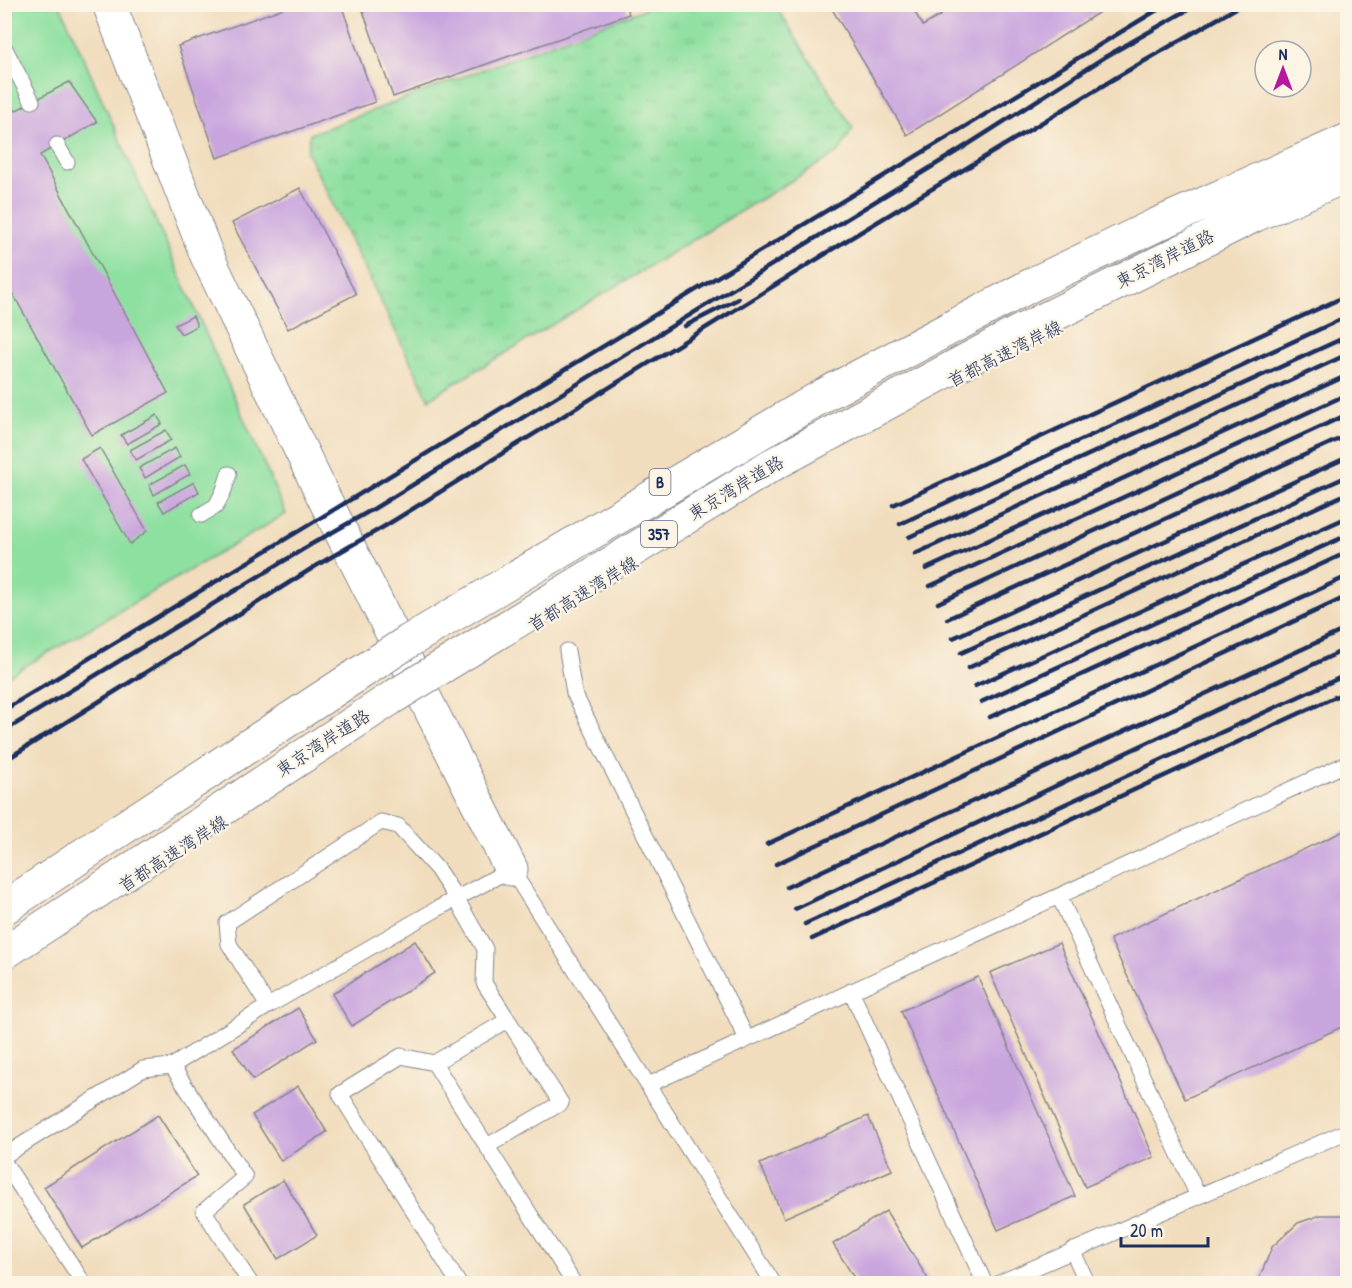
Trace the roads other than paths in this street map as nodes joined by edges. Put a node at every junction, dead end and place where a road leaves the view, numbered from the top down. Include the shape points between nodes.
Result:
1 (109, 4) edge
2 (4, 47) edge
3 (32, 101) dead end
4 (1347, 128) edge
5 (1347, 140) edge
6 (57, 144) dead end
7 (67, 162) dead end
8 (1347, 175) edge
9 (1347, 188) edge
10 (229, 474) dead end
11 (201, 515) dead end
12 (567, 651) dead end
13 (1347, 763) edge
14 (511, 869) junction
15 (4, 895) edge
16 (1059, 896) junction
17 (456, 898) junction
18 (4, 908) edge
19 (4, 953) edge
20 (4, 963) edge
21 (851, 991) junction
22 (268, 1006) junction
23 (508, 1020) junction
24 (747, 1039) junction
25 (434, 1063) junction
26 (171, 1066) junction
27 (648, 1085) junction
28 (1347, 1131) edge
29 (487, 1146) junction
30 (4, 1156) edge
31 (4, 1162) edge
32 (1198, 1196) junction
33 (1072, 1250) junction
34 (84, 1284) edge
35 (251, 1284) edge
36 (459, 1284) edge
37 (570, 1284) edge
38 (774, 1284) edge
39 (985, 1284) edge
40 (997, 1284) edge
41 (1088, 1284) edge

1 - 14 main road via 207,256
2 - 3 lane
4 - 15 main road, B via 1103,239 820,387 357,662
5 - 18 main road, 東京湾岸道路 / 357, bridge via 1156,225 824,395 409,641
6 - 7 lane
8 - 19 main road, 東京湾岸道路 / 357, bridge via 1255,215 1017,333 770,466 393,697
9 - 20 main road, 首都高速湾岸線 via 1190,259 940,387 730,502
10 - 11 lane via 216,506
12 - 24 lane via 574,693
13 - 16 lane
14 - 17 lane
14 - 27 lane
16 - 21 lane
16 - 32 lane
17 - 22 lane
17 - 22 lane via 437,869 398,826 381,822 227,923 229,944
17 - 23 lane via 485,949 484,982
21 - 24 lane
21 - 39 lane
22 - 26 lane
23 - 25 lane
23 - 29 lane via 561,1103
24 - 27 lane
25 - 29 lane
25 - 36 lane via 401,1056 340,1094
26 - 30 lane via 143,1069
26 - 35 lane via 245,1177 204,1211
27 - 38 lane
28 - 32 lane
29 - 37 lane via 573,1282
31 - 34 lane
32 - 33 lane
33 - 40 lane
33 - 41 lane

